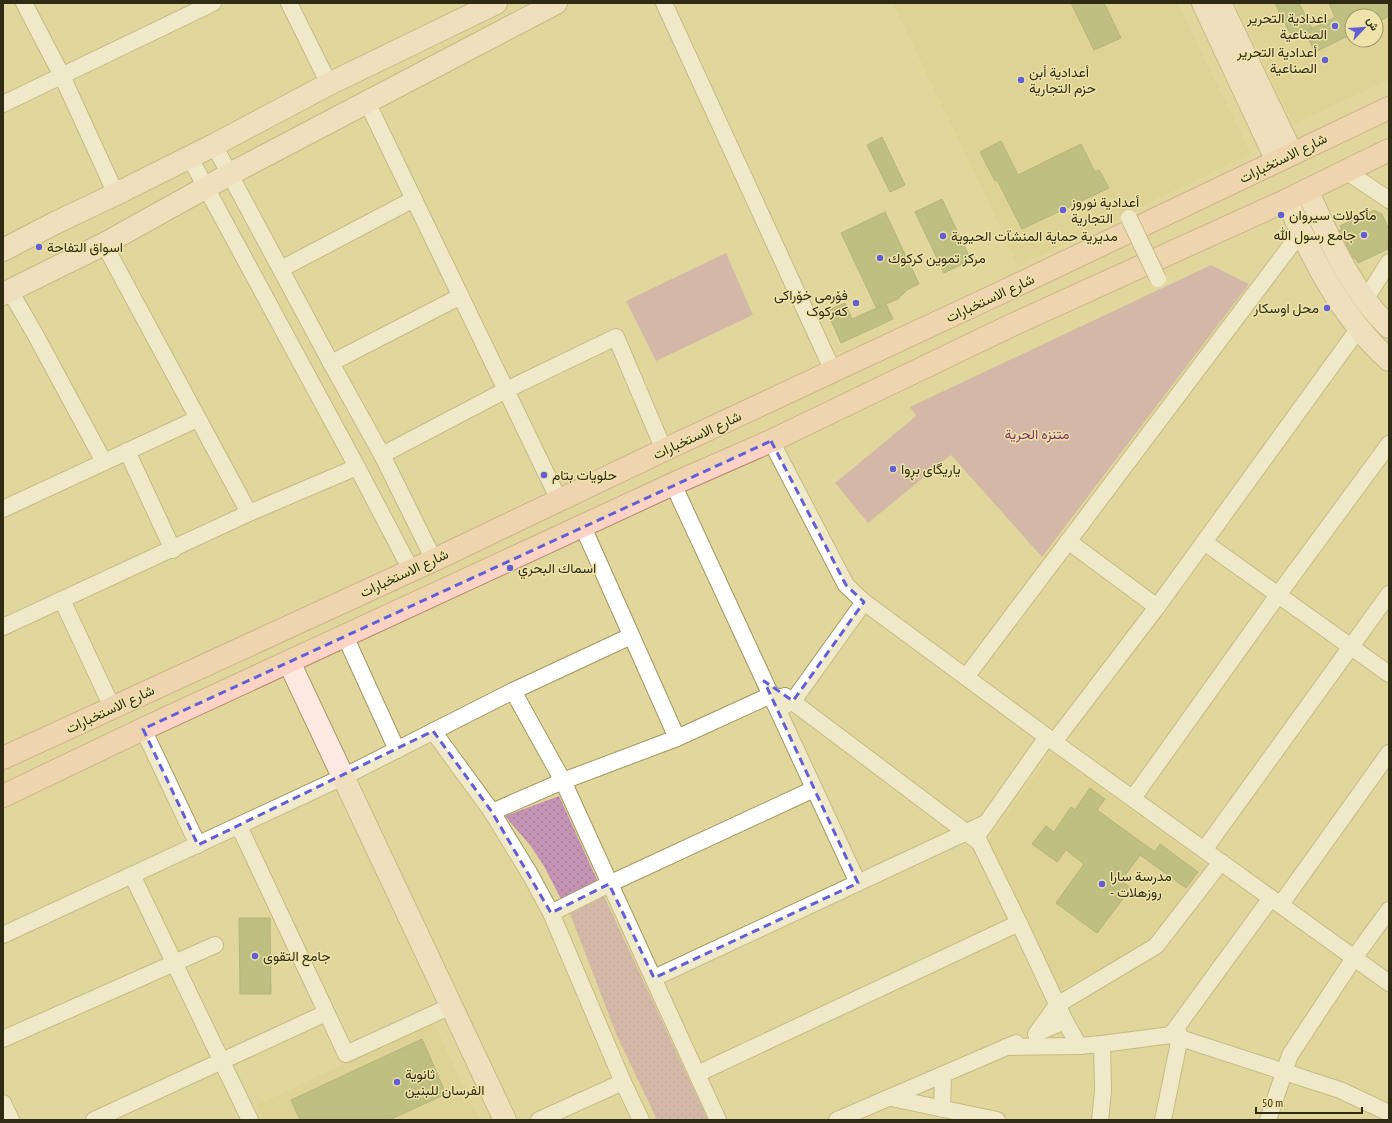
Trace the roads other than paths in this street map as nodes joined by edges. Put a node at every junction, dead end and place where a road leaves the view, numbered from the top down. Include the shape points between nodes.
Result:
1 (24, 3) edge
2 (213, 3) edge
3 (289, 3) edge
4 (496, 3) edge
5 (556, 3) edge
6 (664, 3) edge
7 (1203, 3) edge
8 (1220, 3) edge
9 (62, 76) junction
10 (329, 84) junction
11 (367, 102) junction
12 (3, 104) edge
13 (1389, 108) edge
14 (214, 145) junction
15 (1389, 150) edge
16 (189, 156) junction
17 (1285, 157) junction
18 (1346, 170) junction
19 (230, 174) junction
20 (205, 187) junction
21 (1307, 190) junction
22 (116, 194) junction
23 (414, 199) junction
24 (1287, 200) junction
25 (1389, 200) edge
26 (1129, 218) dead end
27 (1301, 232) junction
28 (104, 244) junction
29 (3, 250) edge
30 (1389, 262) edge
31 (281, 269) junction
32 (1158, 279) dead end
33 (6, 293) edge
34 (998, 294) junction
35 (461, 296) junction
36 (1365, 300) junction
37 (1012, 325) junction
38 (1389, 327) edge
39 (1359, 328) junction
40 (1389, 360) edge
41 (331, 363) junction
42 (833, 371) junction
43 (506, 390) junction
44 (197, 419) junction
45 (771, 441) junction
46 (1389, 444) edge
47 (664, 450) junction
48 (127, 451) junction
49 (382, 455) junction
50 (104, 462) junction
51 (357, 467) junction
52 (673, 484) junction
53 (559, 500) junction
54 (4, 506) edge
55 (249, 513) junction
56 (583, 527) junction
57 (1068, 541) junction
58 (1204, 542) junction
59 (174, 550) junction
60 (434, 560) junction
61 (411, 570) junction
62 (1389, 594) edge
63 (1278, 595) junction
64 (62, 600) junction
65 (864, 602) junction
66 (1157, 607) junction
67 (3, 627) edge
68 (345, 636) junction
69 (631, 636) junction
70 (1351, 647) junction
71 (289, 662) junction
72 (1389, 674) edge
73 (966, 677) junction
74 (767, 688) junction
75 (513, 691) junction
76 (793, 701) junction
77 (112, 708) junction
78 (778, 710) junction
79 (143, 729) junction
80 (433, 731) junction
81 (677, 738) junction
82 (1051, 739) junction
83 (397, 750) junction
84 (1389, 753) edge
85 (3, 758) edge
86 (343, 777) junction
87 (563, 781) junction
88 (814, 789) junction
89 (3, 796) edge
90 (1133, 798) junction
91 (492, 812) junction
92 (239, 826) junction
93 (976, 833) junction
94 (198, 845) junction
95 (1204, 850) junction
96 (1221, 862) junction
97 (132, 875) junction
98 (858, 883) junction
99 (609, 884) junction
100 (1276, 901) junction
101 (1389, 910) edge
102 (551, 913) junction
103 (1019, 923) junction
104 (3, 935) edge
105 (216, 945) dead end
106 (1354, 958) junction
107 (175, 963) junction
108 (654, 978) junction
109 (1389, 983) edge
110 (1057, 1005) junction
111 (451, 1006) junction
112 (326, 1013) junction
113 (1065, 1021) junction
114 (1176, 1033) junction
115 (1036, 1034) junction
116 (3, 1039) edge
117 (1102, 1044) junction
118 (1079, 1046) junction
119 (1006, 1047) junction
120 (222, 1061) junction
121 (1284, 1071) junction
122 (697, 1074) junction
123 (943, 1075) junction
124 (623, 1082) junction
125 (891, 1098) junction
126 (3, 1102) edge
127 (942, 1109) junction
128 (1389, 1113) edge
129 (11, 1120) edge
130 (94, 1120) edge
131 (250, 1120) edge
132 (505, 1120) edge
133 (539, 1120) edge
134 (641, 1120) edge
135 (718, 1120) edge
136 (837, 1120) edge
137 (997, 1120) edge
138 (1100, 1120) edge
139 (1163, 1120) edge
140 (1268, 1120) edge

1 - 9 street
2 - 9 street
3 - 10 street
4 - 10 street
5 - 11 street
6 - 42 street
7 - 17 street
8 - 17 street
9 - 12 street
9 - 22 street
10 - 14 street
11 - 19 street
11 - 23 street
13 - 17 main road, شارع الاستخبارات
14 - 16 street
14 - 19 street
15 - 18 main road
16 - 20 street
16 - 22 street
17 - 34 main road, شارع الاستخبارات
18 - 21 main road
18 - 25 street
19 - 20 street
19 - 31 street
20 - 28 street
20 - 51 street
21 - 24 main road
21 - 36 street via 1343,264
22 - 29 street
23 - 31 street
23 - 35 street
24 - 27 street
24 - 37 main road
26 - 32 street, bridge
27 - 39 street via 1329,284
27 - 57 street
28 - 33 street
28 - 44 street
30 - 36 street
31 - 41 street
33 - 50 street via 35,334
34 - 37 main road
34 - 42 main road, شارع الاستخبارات
35 - 41 street
35 - 43 street
36 - 38 street
37 - 45 main road
39 - 40 street
39 - 58 street
41 - 49 street
42 - 47 main road, شارع الاستخبارات
43 - 47 street via 616,338
43 - 49 street
43 - 53 street
44 - 48 street
44 - 55 street
45 - 52 main road
45 - 65 street via 846,585
46 - 63 street
47 - 53 main road, شارع الاستخبارات
48 - 50 street
48 - 59 street
49 - 60 street
50 - 54 street
51 - 55 street
51 - 61 street
52 - 56 main road
52 - 74 street
53 - 60 main road, شارع الاستخبارات
55 - 59 street
56 - 68 main road
56 - 69 street
57 - 66 street
57 - 73 street
58 - 63 street
58 - 66 street
59 - 64 street
60 - 61 main road, شارع الاستخبارات
61 - 77 main road, شارع الاستخبارات
62 - 70 street
63 - 70 street
63 - 90 street
64 - 67 street
64 - 77 street
65 - 73 street
65 - 76 street
66 - 82 street
68 - 71 main road
68 - 83 street
69 - 75 street
69 - 81 street
70 - 72 street
70 - 95 street
71 - 79 main road
71 - 86 street
73 - 82 street
74 - 76 street
74 - 78 street
74 - 81 street
75 - 80 street
75 - 87 street
76 - 78 street
76 - 93 street
77 - 85 main road, شارع الاستخبارات
78 - 88 street
79 - 89 main road
79 - 94 street
80 - 83 street
80 - 91 street
81 - 87 street
82 - 90 street
82 - 93 street
83 - 86 street
84 - 100 street
86 - 92 street
86 - 111 street
87 - 91 street
87 - 99 street
88 - 98 street
88 - 99 street
90 - 95 street
91 - 102 street
92 - 94 street
92 - 112 street
93 - 98 street
93 - 103 street
94 - 97 street
95 - 96 street
96 - 100 street
96 - 110 street via 1156,946
97 - 104 street
97 - 107 street
98 - 108 street
99 - 102 street
99 - 108 street
100 - 106 street
100 - 114 street
101 - 106 street
102 - 124 street
103 - 110 street
103 - 122 street
105 - 107 street
106 - 109 street
106 - 121 street via 1290,1055
107 - 116 street
107 - 120 street
108 - 122 street
110 - 113 street
110 - 115 street
111 - 112 street via 346,1054
111 - 132 street
112 - 120 street
113 - 115 street
113 - 118 street
114 - 117 street
114 - 121 street
114 - 139 street
115 - 119 street
117 - 118 street
117 - 138 street via 1103,1091
118 - 119 street
119 - 123 street
120 - 130 street
120 - 131 street
121 - 128 street via 1340,1090
121 - 140 street
122 - 135 street
123 - 125 street
123 - 127 street
124 - 133 street
124 - 134 street
125 - 127 street
125 - 136 street
126 - 129 street
127 - 137 street

